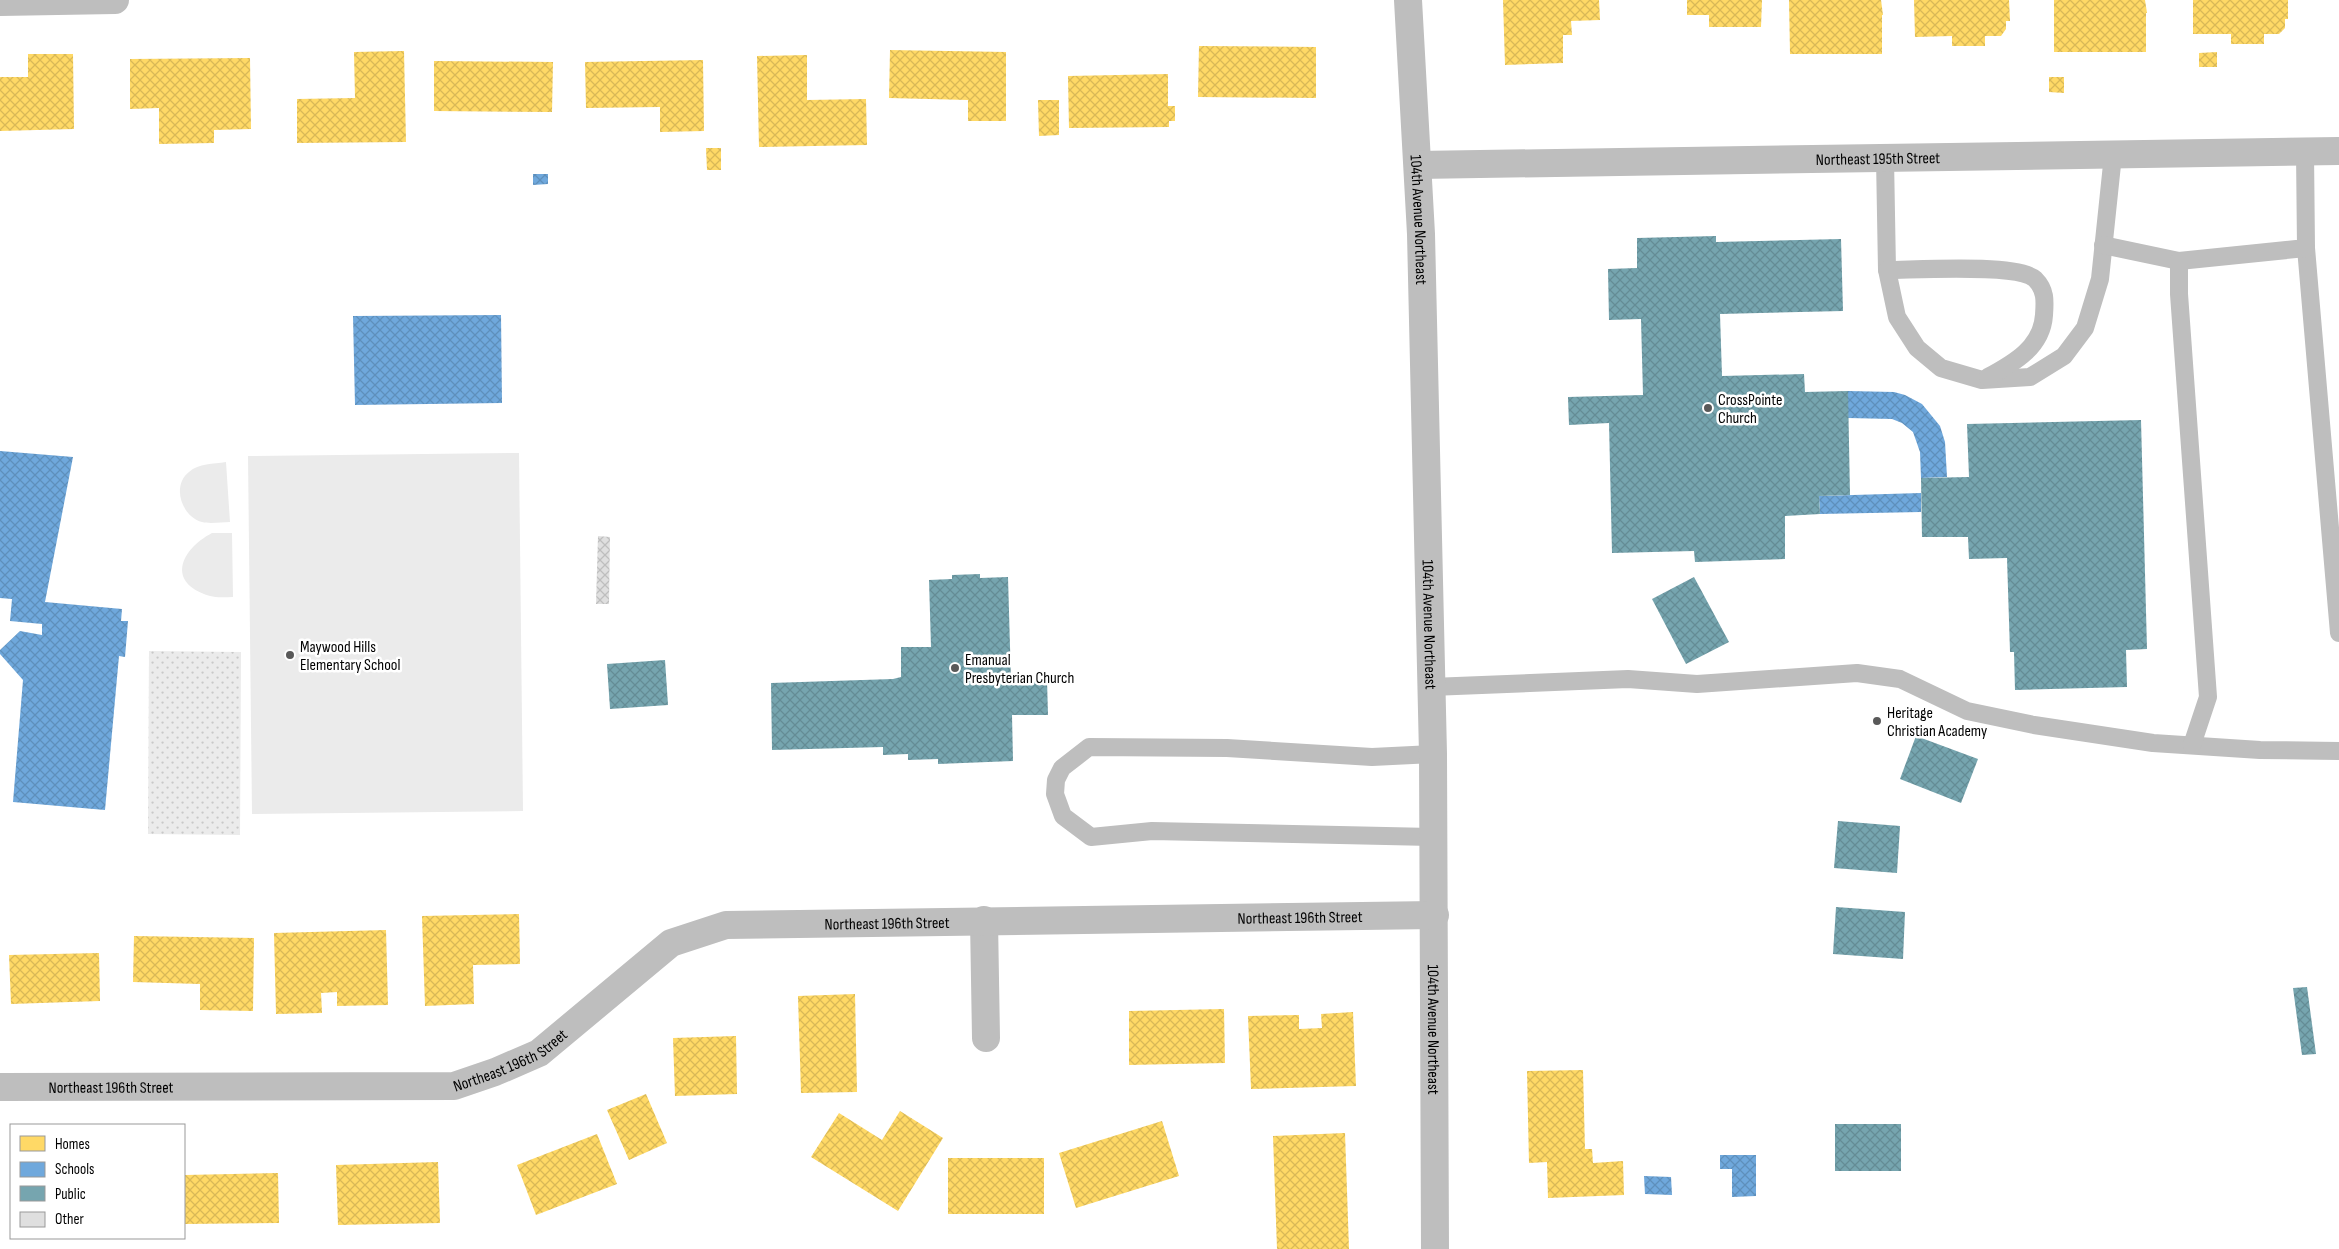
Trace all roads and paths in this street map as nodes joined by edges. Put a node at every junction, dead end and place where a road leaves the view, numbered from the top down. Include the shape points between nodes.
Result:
1 (115, 0) edge
2 (1408, 0) edge
3 (0, 2) edge
4 (2339, 151) edge
5 (2305, 152) junction
6 (2113, 155) junction
7 (1885, 158) junction
8 (1418, 165) junction
9 (2103, 245) junction
10 (2306, 248) junction
11 (2179, 261) junction
12 (1887, 270) junction
13 (1982, 380) junction
14 (2339, 632) edge
15 (1431, 687) junction
16 (2192, 745) junction
17 (2339, 751) edge
18 (1433, 754) junction
19 (1432, 837) junction
20 (1435, 915) junction
21 (984, 920) junction
22 (986, 1038) dead end
23 (0, 1087) edge
24 (1435, 1249) edge

1 - 3 street
2 - 8 street, 104th Avenue Northeast
4 - 5 street, Northeast 195th Street
5 - 6 street, Northeast 195th Street
5 - 10 lane
6 - 7 street, Northeast 195th Street
6 - 9 lane
7 - 8 street, Northeast 195th Street
7 - 12 lane
8 - 15 street, 104th Avenue Northeast
9 - 11 lane
9 - 13 lane via 2100,280 2085,328 2064,356 2030,377
10 - 11 lane
10 - 14 lane
11 - 16 lane via 2208,697
12 - 13 lane via 1897,316 1917,348 1941,368
12 - 13 lane via 2006,269 2034,278 2045,295 2043,323 2029,350 2017,362
15 - 16 lane via 1628,679 1697,684 1857,673 1900,679 1976,713 2154,743
15 - 18 street, 104th Avenue Northeast
16 - 17 lane
18 - 19 street, 104th Avenue Northeast
18 - 19 lane via 1372,757 1227,748 1089,747 1062,768 1056,780 1055,794 1063,816 1091,837 1152,830
19 - 20 street, 104th Avenue Northeast
20 - 21 street, Northeast 196th Street
20 - 24 street, 104th Avenue Northeast
21 - 22 street
21 - 23 street, Northeast 196th Street via 726,925 671,943 539,1053 454,1086

